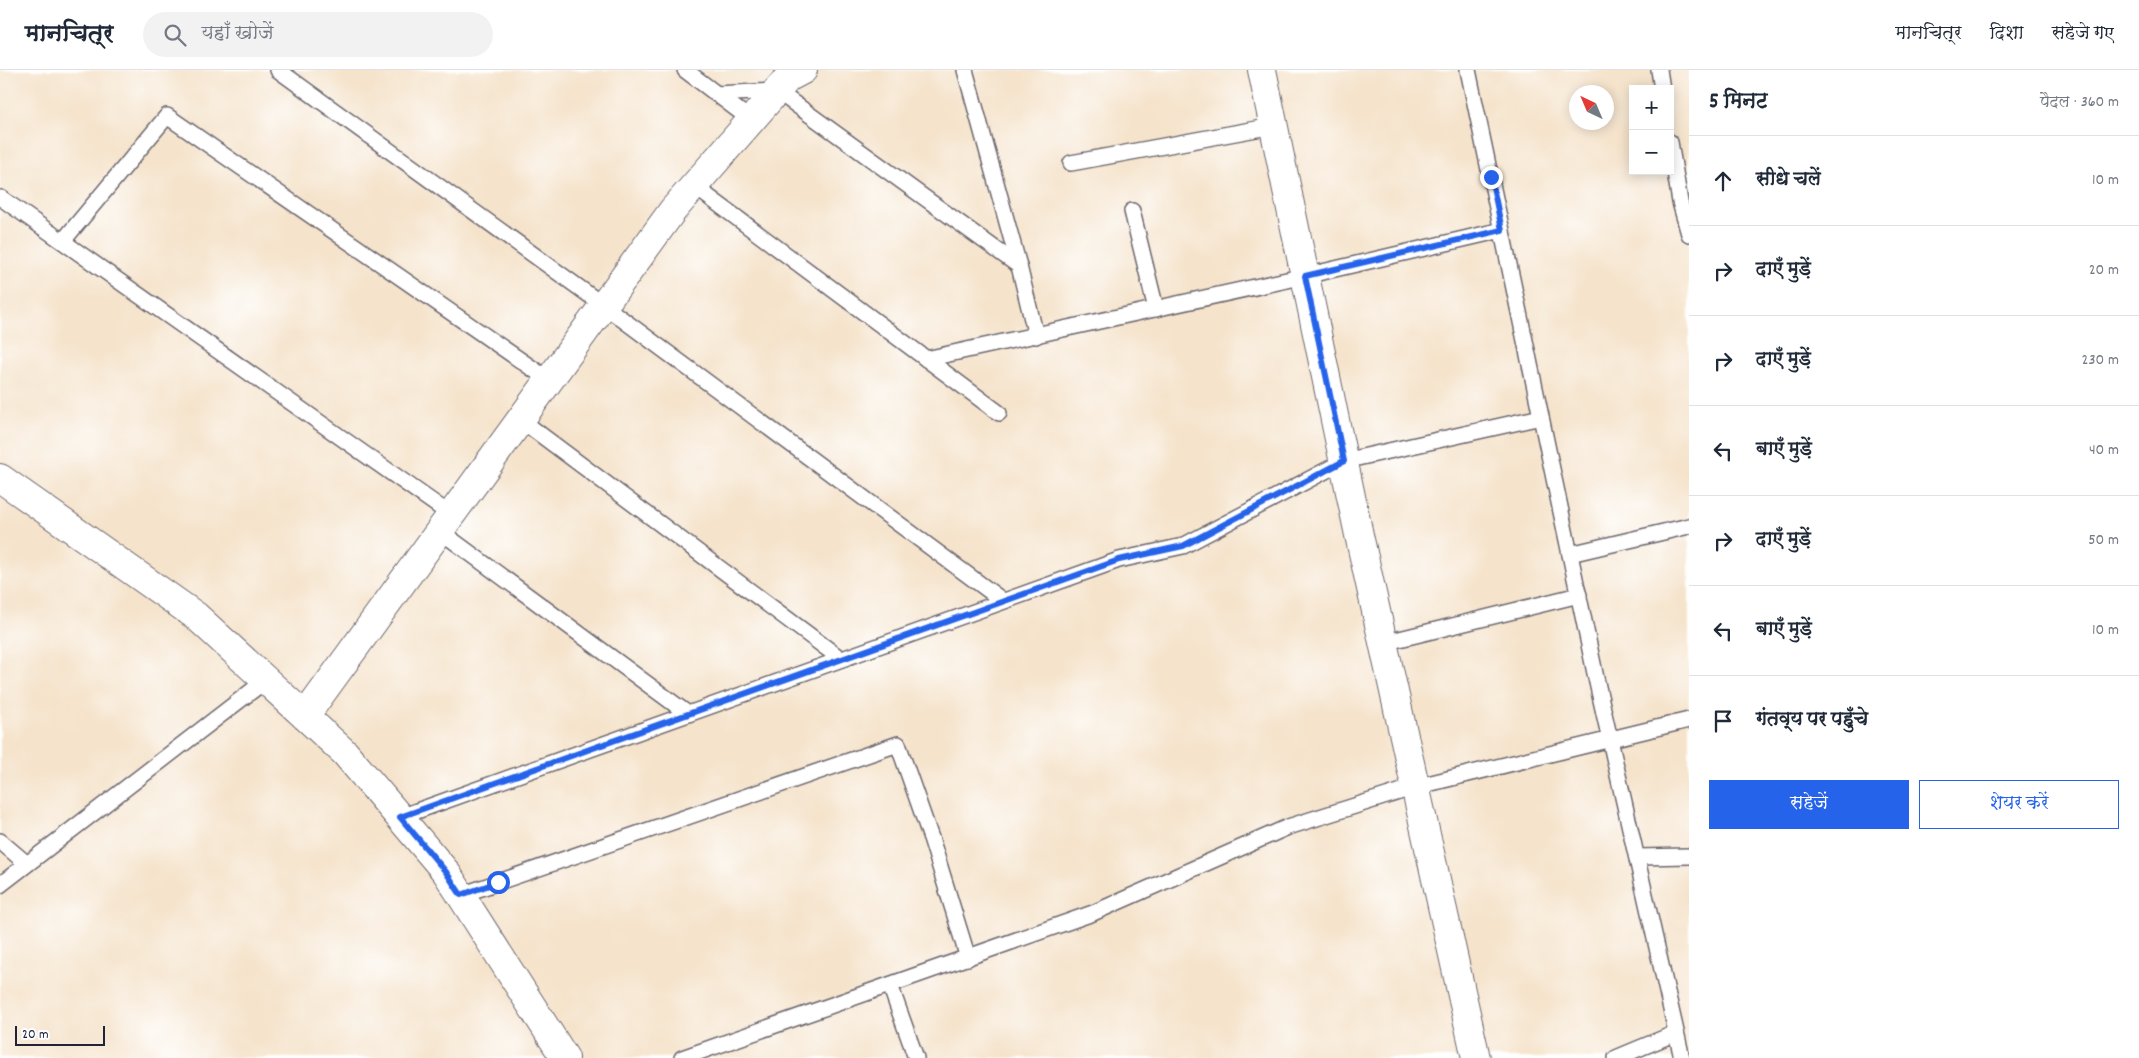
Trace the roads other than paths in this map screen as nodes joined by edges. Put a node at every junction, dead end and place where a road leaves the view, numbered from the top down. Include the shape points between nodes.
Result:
1 (278, 70) edge
2 (685, 70) edge
3 (803, 70) edge
4 (966, 70) edge
5 (1262, 70) edge
6 (1468, 70) edge
7 (1659, 70) edge
8 (1661, 85) edge
9 (777, 91) junction
10 (716, 94) junction
11 (751, 120) junction
12 (1274, 126) junction
13 (1071, 164) dead end
14 (1674, 166) edge
15 (694, 186) junction
16 (1, 198) dead end
17 (1132, 211) dead end
18 (1502, 230) junction
19 (1689, 234) edge
20 (63, 241) junction
21 (1019, 266) junction
22 (1305, 276) junction
23 (603, 305) junction
24 (1156, 309) junction
25 (1036, 336) junction
26 (926, 359) junction
27 (549, 380) junction
28 (999, 413) dead end
29 (1541, 417) junction
30 (521, 420) junction
31 (1344, 461) junction
32 (0, 478) edge
33 (446, 523) junction
34 (1689, 526) edge
35 (1570, 554) junction
36 (1579, 595) junction
37 (1003, 601) junction
38 (1384, 643) junction
39 (841, 659) junction
40 (266, 680) junction
41 (688, 714) junction
42 (305, 716) junction
43 (1689, 720) edge
44 (1610, 738) junction
45 (1415, 787) junction
46 (400, 817) junction
47 (0, 840) edge
48 (1689, 856) edge
49 (1637, 858) junction
50 (27, 864) junction
51 (0, 885) edge
52 (461, 895) junction
53 (968, 958) junction
54 (890, 985) junction
55 (1676, 1033) junction
56 (565, 1058) edge
57 (682, 1058) edge
58 (916, 1058) edge
59 (1476, 1058) edge
60 (1616, 1058) edge
61 (1682, 1058) edge

1 - 23 lane
2 - 10 lane
3 - 9 street via 788,78
4 - 21 lane
5 - 12 street
6 - 18 lane
7 - 8 lane
9 - 10 lane
9 - 11 street
9 - 21 lane
10 - 11 lane
11 - 15 street
12 - 13 lane
12 - 22 street
14 - 19 lane
15 - 23 street via 672,210
15 - 26 lane
16 - 20 lane
17 - 24 lane
18 - 22 lane
18 - 29 lane
20 - 27 lane via 167,116
20 - 33 lane
21 - 25 lane
22 - 24 lane
22 - 31 street
23 - 27 street
23 - 37 lane
24 - 25 lane
25 - 26 lane
26 - 28 lane
27 - 30 street
29 - 31 lane
29 - 35 lane
30 - 33 street
30 - 39 lane
31 - 37 lane via 1183,546 1119,560
31 - 38 street
32 - 40 street via 196,616
33 - 41 lane
33 - 42 street
34 - 35 lane
35 - 36 lane
36 - 38 lane
36 - 44 lane
37 - 39 lane
38 - 45 street
39 - 41 lane
40 - 42 street
40 - 50 lane
41 - 46 lane
42 - 46 street via 345,753
43 - 44 lane
44 - 45 lane
44 - 49 lane
45 - 53 lane via 1288,828 1093,913
45 - 59 street
46 - 52 street
47 - 50 lane
48 - 49 lane
49 - 55 lane
50 - 51 lane
52 - 53 lane via 898,744
52 - 56 street
53 - 54 lane
54 - 57 lane
54 - 58 lane
55 - 60 lane
55 - 61 lane

